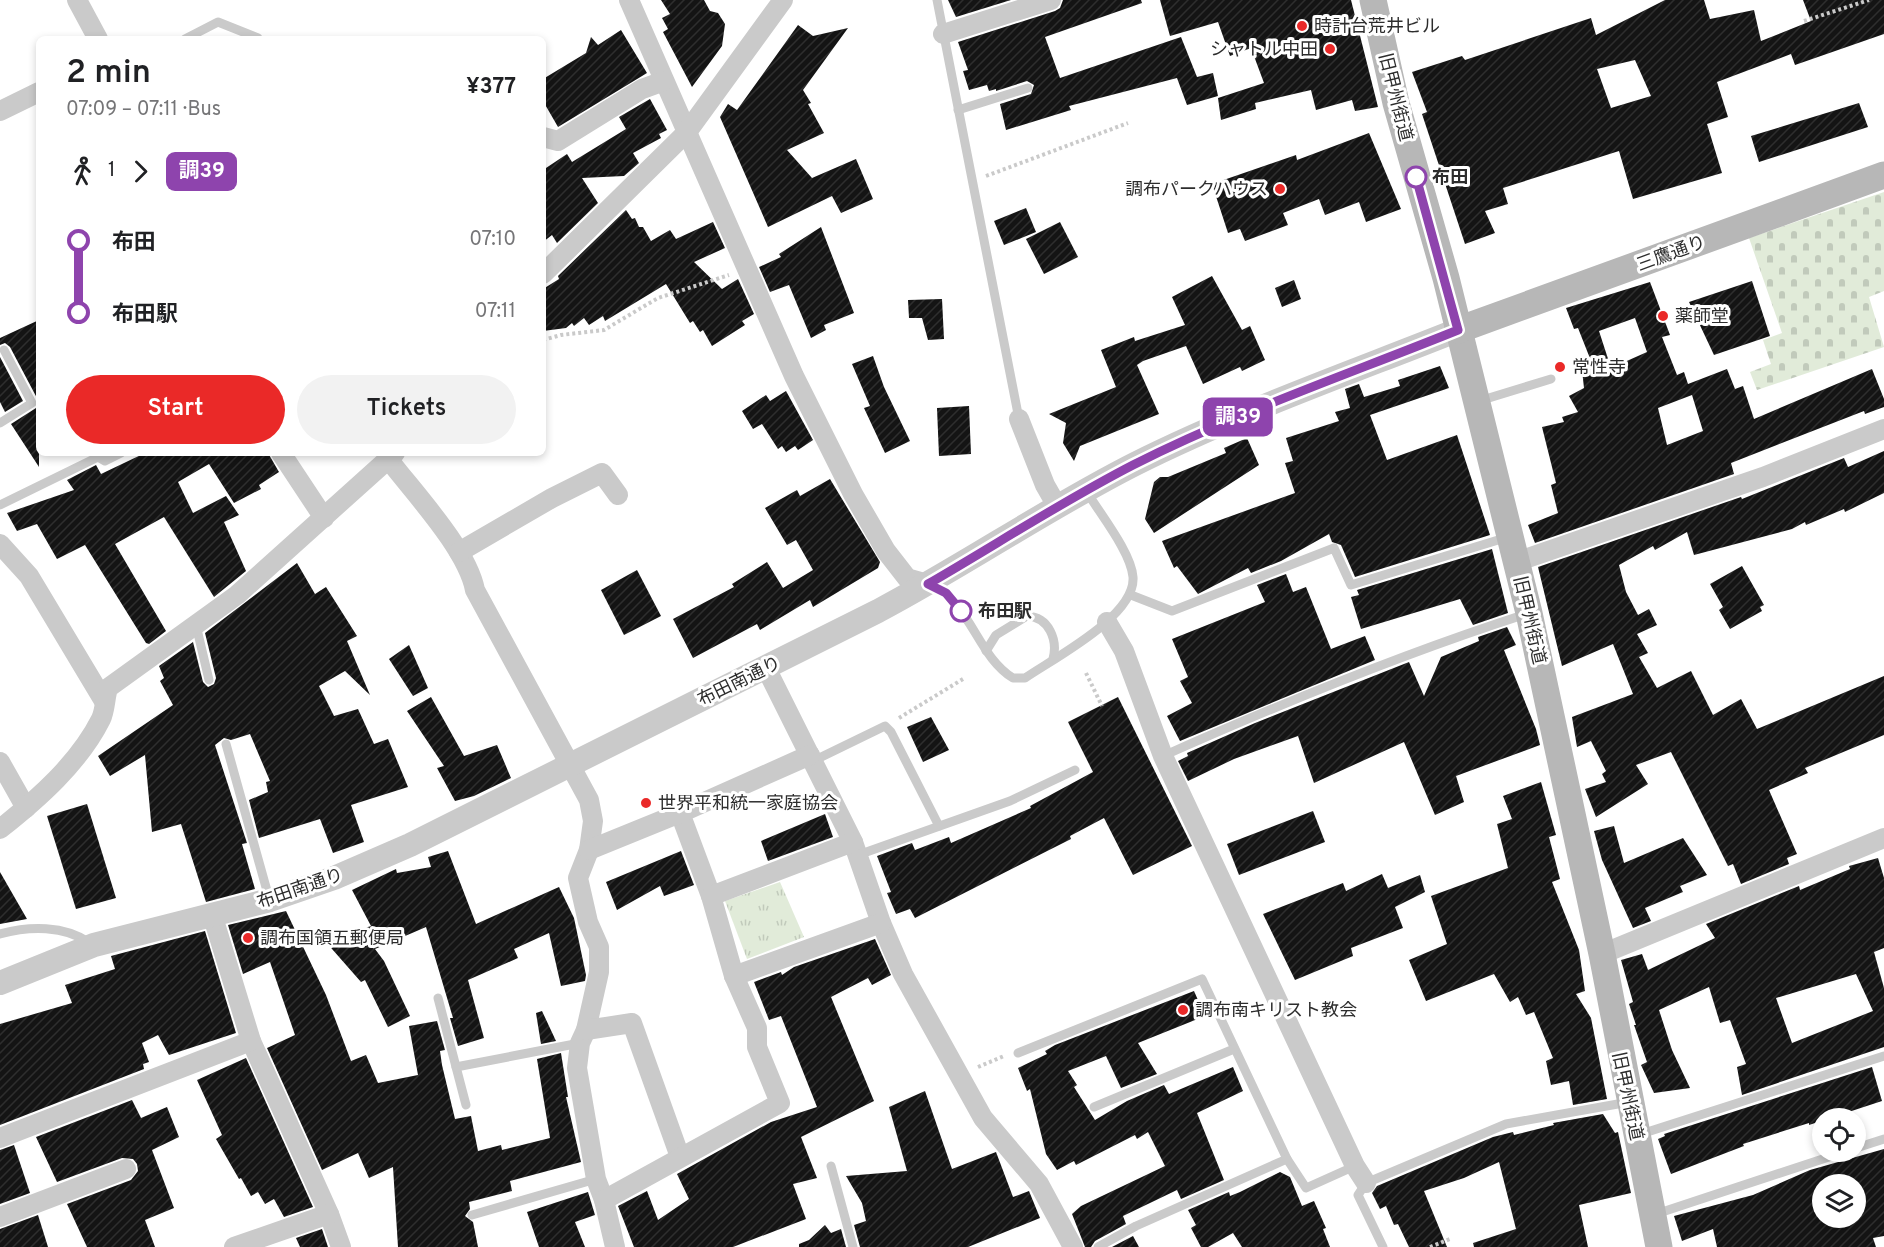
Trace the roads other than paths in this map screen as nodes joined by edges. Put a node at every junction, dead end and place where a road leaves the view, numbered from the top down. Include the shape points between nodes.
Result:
1 (77, 0) edge
2 (629, 0) edge
3 (783, 0) edge
4 (937, 0) edge
5 (1051, 0) edge
6 (1373, 0) edge
7 (943, 34) junction
8 (96, 36) edge
9 (191, 36) edge
10 (253, 36) edge
11 (664, 81) junction
12 (1028, 88) dead end
13 (36, 93) edge
14 (958, 110) junction
15 (0, 111) edge
16 (687, 132) junction
17 (546, 138) edge
18 (1884, 175) edge
19 (546, 271) edge
20 (1458, 330) junction
21 (4, 350) dead end
22 (1551, 379) dead end
23 (1477, 402) junction
24 (1019, 419) joint
25 (0, 423) edge
26 (1884, 429) edge
27 (115, 456) edge
28 (283, 456) edge
29 (392, 457) edge
30 (1086, 490) junction
31 (618, 495) dead end
32 (0, 505) edge
33 (1057, 506) junction
34 (324, 518) junction
35 (1510, 536) junction
36 (0, 544) edge
37 (459, 552) junction
38 (1516, 562) junction
39 (928, 584) junction
40 (1131, 595) junction
41 (1529, 613) junction
42 (1107, 622) junction
43 (196, 625) junction
44 (986, 651) junction
45 (1053, 659) junction
46 (766, 668) junction
47 (209, 680) dead end
48 (104, 701) junction
49 (226, 744) dead end
50 (1163, 756) junction
51 (812, 758) junction
52 (0, 762) edge
53 (570, 765) junction
54 (1075, 770) dead end
55 (26, 808) junction
56 (680, 813) junction
57 (939, 826) junction
58 (0, 829) edge
59 (1884, 838) edge
60 (856, 849) junction
61 (589, 850) junction
62 (711, 896) junction
63 (270, 900) junction
64 (212, 914) junction
65 (881, 923) junction
66 (0, 934) edge
67 (94, 945) junction
68 (1602, 954) junction
69 (734, 976) junction
70 (0, 983) edge
71 (438, 998) dead end
72 (583, 1037) junction
73 (251, 1041) junction
74 (1234, 1049) junction
75 (1018, 1053) road end
76 (1884, 1056) edge
77 (456, 1067) junction
78 (1629, 1102) junction
79 (466, 1105) dead end
80 (1094, 1107) dead end
81 (1636, 1135) junction
82 (0, 1138) edge
83 (1884, 1139) edge
84 (1866, 1145) edge
85 (680, 1157) junction
86 (1287, 1158) junction
87 (1813, 1162) edge
88 (831, 1166) dead end
89 (1355, 1166) junction
90 (126, 1169) dead end
91 (596, 1179) junction
92 (1366, 1183) junction
93 (604, 1200) junction
94 (329, 1214) junction
95 (1653, 1214) junction
96 (472, 1215) dead end
97 (0, 1217) edge
98 (234, 1247) edge
99 (340, 1247) edge
100 (615, 1247) edge
101 (853, 1247) edge
102 (1073, 1247) edge
103 (1098, 1247) edge
104 (1383, 1247) edge
105 (1659, 1247) edge

1 - 8 street
2 - 11 street
3 - 16 street
4 - 7 lane
5 - 7 street
6 - 20 main road, 旧甲州街道 via 1396,103
7 - 14 lane
9 - 10 lane via 219,22
11 - 16 street
11 - 17 street via 642,89 558,141
12 - 14 lane
13 - 15 street
14 - 24 lane
16 - 19 street
16 - 39 street via 794,376 853,494 886,551 907,578
18 - 20 main road, 三鷹通り
20 - 23 main road, 旧甲州街道
20 - 30 street, 布田南通り via 1185,440
21 - 25 lane via 32,402
22 - 23 lane
23 - 35 main road, 旧甲州街道
24 - 33 street
26 - 38 street via 1762,477
27 - 32 lane via 105,461 98,457
28 - 34 street
29 - 34 street
29 - 37 street
30 - 33 street, 布田南通り
30 - 40 lane via 1126,556 1133,577
31 - 37 street via 602,473
33 - 39 street, 布田南通り
34 - 43 street via 237,595
35 - 38 main road, 旧甲州街道
35 - 40 lane via 1351,585 1334,548 1172,611
36 - 48 street via 29,576
37 - 53 street
38 - 41 main road, 旧甲州街道
39 - 44 lane via 953,600
39 - 46 street, 布田南通り
40 - 42 lane
41 - 50 lane via 1418,649
41 - 68 main road, 旧甲州街道
42 - 45 lane
42 - 50 street via 1124,651
43 - 47 lane
43 - 48 street via 108,688
44 - 45 lane via 992,662 1013,678 1025,678
44 - 45 lane via 996,635 1033,616 1043,621 1051,633 1056,649
46 - 51 street
46 - 53 street, 布田南通り
48 - 55 street via 102,718 70,764
49 - 63 lane
50 - 89 street
51 - 56 street
51 - 57 lane via 885,726
51 - 60 street
52 - 55 street
53 - 61 street via 589,800 593,821
53 - 63 street, 布田南通り via 410,845
54 - 57 lane via 1010,801
55 - 58 street
56 - 61 street
56 - 62 street
57 - 60 lane
59 - 68 street
60 - 62 street
60 - 65 street
61 - 72 street via 578,878 588,922 599,947 599,963
62 - 69 street
63 - 64 street, 布田南通り
64 - 67 street, 布田南通り
64 - 73 street
65 - 69 street
65 - 102 street via 903,974 957,1075 983,1118 1039,1184
66 - 67 lane via 24,928 76,933
67 - 70 street, 布田南通り
68 - 78 main road, 旧甲州街道
69 - 85 street via 757,1028 757,1047 780,1103
71 - 77 lane
72 - 77 lane
72 - 85 street via 632,1023
72 - 91 street via 577,1068
73 - 82 street
73 - 94 street
74 - 75 lane via 1202,979
74 - 80 lane
74 - 86 lane
76 - 81 lane
77 - 79 lane
78 - 81 main road, 旧甲州街道
78 - 92 lane via 1506,1124
81 - 95 main road, 旧甲州街道
83 - 84 lane
85 - 93 street
86 - 89 lane via 1306,1188
86 - 103 lane
87 - 95 lane
88 - 101 lane
89 - 92 street
90 - 97 street
91 - 93 street
91 - 96 lane
92 - 104 lane via 1358,1195
93 - 100 street
94 - 98 street
94 - 99 street
95 - 105 main road, 旧甲州街道

